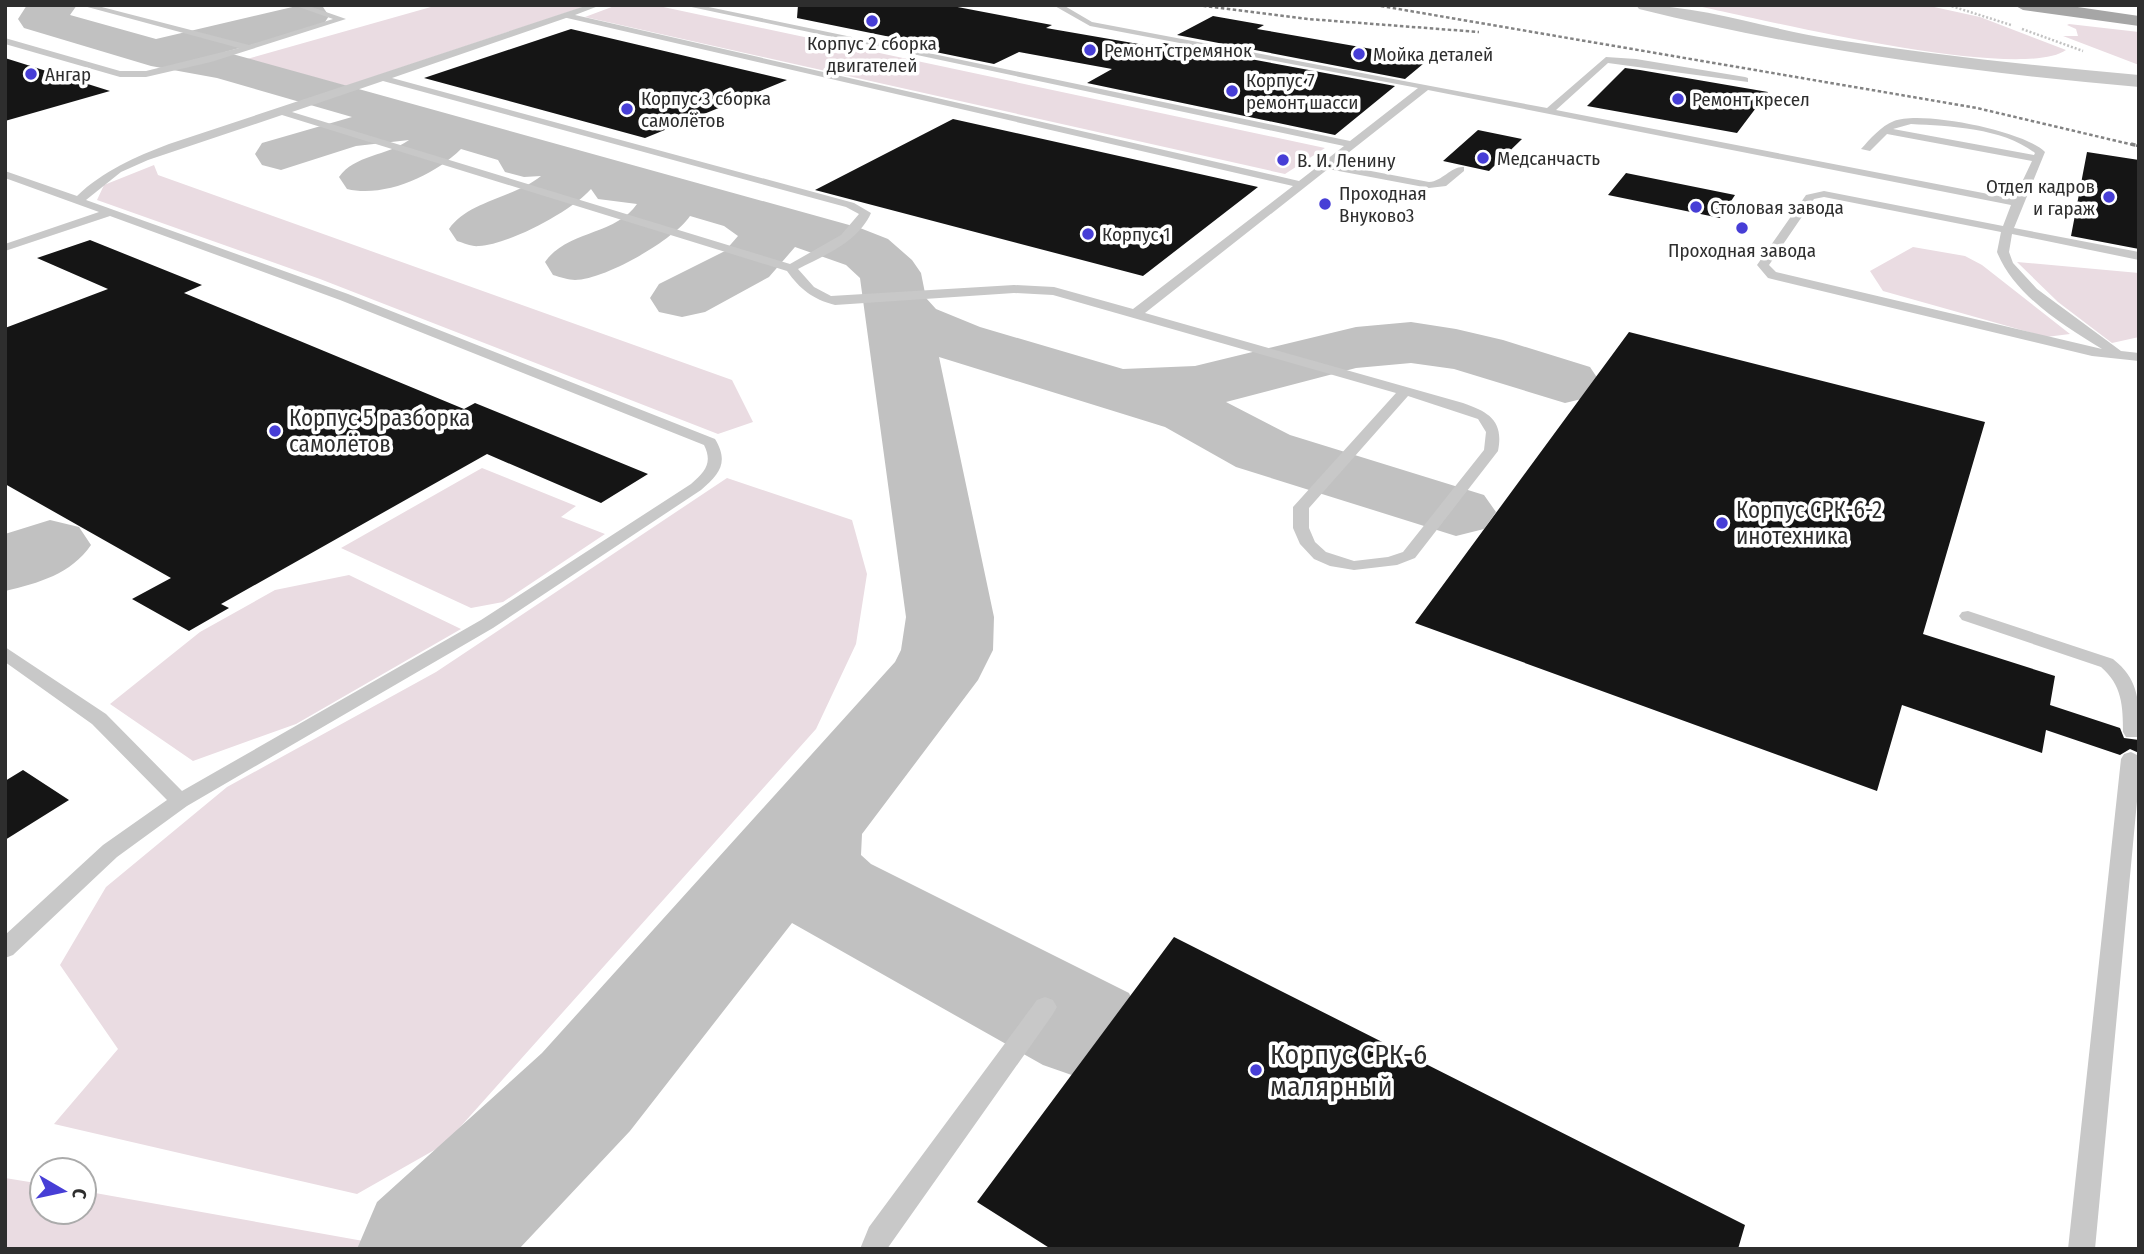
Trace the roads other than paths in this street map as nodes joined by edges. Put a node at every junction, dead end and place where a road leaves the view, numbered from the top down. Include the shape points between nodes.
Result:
1 (84, 5) edge
2 (297, 5) edge
3 (597, 5) edge
4 (686, 5) edge
5 (1057, 5) edge
6 (1645, 5) edge
7 (2023, 5) edge
8 (2089, 5) edge
9 (2139, 12) edge
10 (567, 16) junction
11 (2139, 21) edge
12 (5, 41) edge
13 (249, 48) junction
14 (385, 78) junction
15 (1745, 80) dead end
16 (2139, 81) edge
17 (1426, 87) junction
18 (1549, 111) junction
19 (282, 113) junction
20 (1886, 131) junction
21 (1352, 145) junction
22 (1866, 149) dead end
23 (2037, 159) junction
24 (1324, 165) junction
25 (1460, 169) dead end
26 (5, 174) edge
27 (1299, 184) junction
28 (78, 201) junction
29 (2018, 203) junction
30 (110, 212) junction
31 (2009, 230) junction
32 (5, 248) edge
33 (2139, 257) edge
34 (791, 268) junction
35 (1135, 314) junction
36 (2122, 356) junction
37 (2139, 357) edge
38 (1405, 391) junction
39 (1968, 616) dead end
40 (5, 653) edge
41 (2133, 732) dead end
42 (2131, 759) dead end
43 (180, 801) junction
44 (5, 949) edge
45 (1045, 1007) dead end
46 (873, 1249) edge
47 (2081, 1249) edge

1 - 13 lane
2 - 13 lane via 342,19
3 - 10 lane
4 - 21 lane
5 - 17 lane via 1090,24
6 - 16 street via 1891,56
7 - 11 main road
8 - 9 main road
10 - 14 lane
10 - 27 lane
12 - 13 lane via 120,74 166,71
14 - 19 lane
14 - 34 lane via 850,205 865,213 860,225 839,241
15 - 18 lane via 1606,60
17 - 18 lane
17 - 21 lane
18 - 29 lane
19 - 28 lane via 128,164 90,186
19 - 34 lane
20 - 22 lane
20 - 23 lane
20 - 23 lane via 1903,121 1933,122 2026,141 2038,148
21 - 24 lane
23 - 29 lane
24 - 25 lane via 1429,185 1442,184
24 - 27 lane
26 - 28 lane
27 - 35 lane
28 - 30 lane
29 - 31 lane
30 - 32 lane
30 - 43 lane via 344,297 710,442 717,454 713,473 696,487 487,624
31 - 33 lane
31 - 36 lane via 2003,251 2017,276 2085,334
31 - 36 lane via 1849,197 1817,195 1810,197 1763,265 1772,275
34 - 35 lane via 813,295 835,301 1037,289
35 - 38 lane
36 - 37 lane
38 - 38 lane via 1479,413 1490,422 1495,435 1491,452 1409,555 1391,563 1349,566 1315,553 1301,533 1301,507
39 - 41 lane via 2119,671 2131,693
40 - 43 lane via 99,719
42 - 47 lane
43 - 44 lane via 110,851
45 - 46 lane

